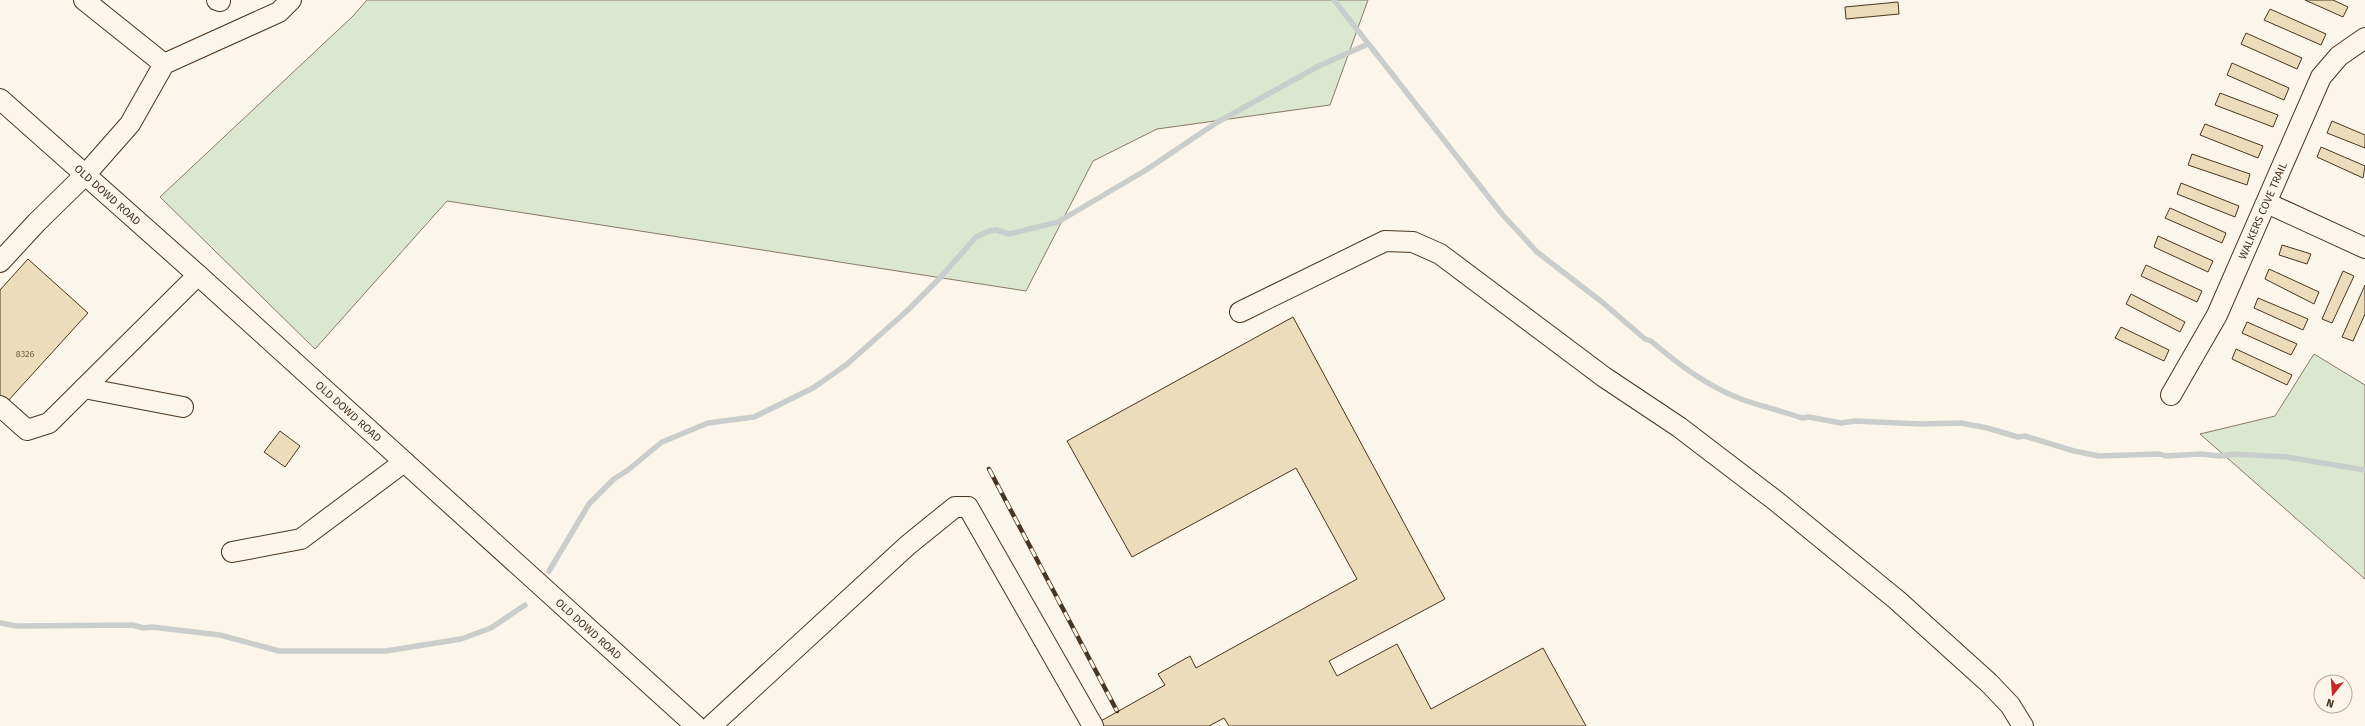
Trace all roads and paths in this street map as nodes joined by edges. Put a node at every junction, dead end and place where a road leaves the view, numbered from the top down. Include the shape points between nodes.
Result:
1 (84, 0) edge
2 (291, 0) edge
3 (2365, 38) edge
4 (164, 64) junction
5 (0, 99) edge
6 (86, 174) junction
7 (2267, 203) junction
8 (2365, 248) edge
9 (0, 262) edge
10 (198, 274) junction
11 (1240, 312) dead end
12 (84, 388) junction
13 (2171, 395) dead end
14 (0, 406) edge
15 (183, 407) dead end
16 (404, 462) junction
17 (232, 552) dead end
18 (2024, 725) edge
19 (696, 726) edge
20 (711, 726) edge
21 (1093, 726) edge

1 - 4 street
2 - 4 street via 279,12
3 - 7 street, WALKERS COVE TRAIL via 2339,56 2321,77 2288,148
4 - 6 street via 130,124
5 - 6 street, OLD DOWD ROAD
6 - 9 street
6 - 10 street, OLD DOWD ROAD
7 - 8 street
7 - 13 street, WALKERS COVE TRAIL via 2217,315
10 - 12 street
10 - 16 street, OLD DOWD ROAD
11 - 18 street via 1385,241 1413,242 1440,254 1604,377 1679,427 1776,501 1897,600 1989,683 2010,705
12 - 14 street via 49,424 27,430
12 - 15 street
16 - 17 street via 301,539
16 - 19 street, OLD DOWD ROAD
20 - 21 street via 908,545 955,507 968,507

